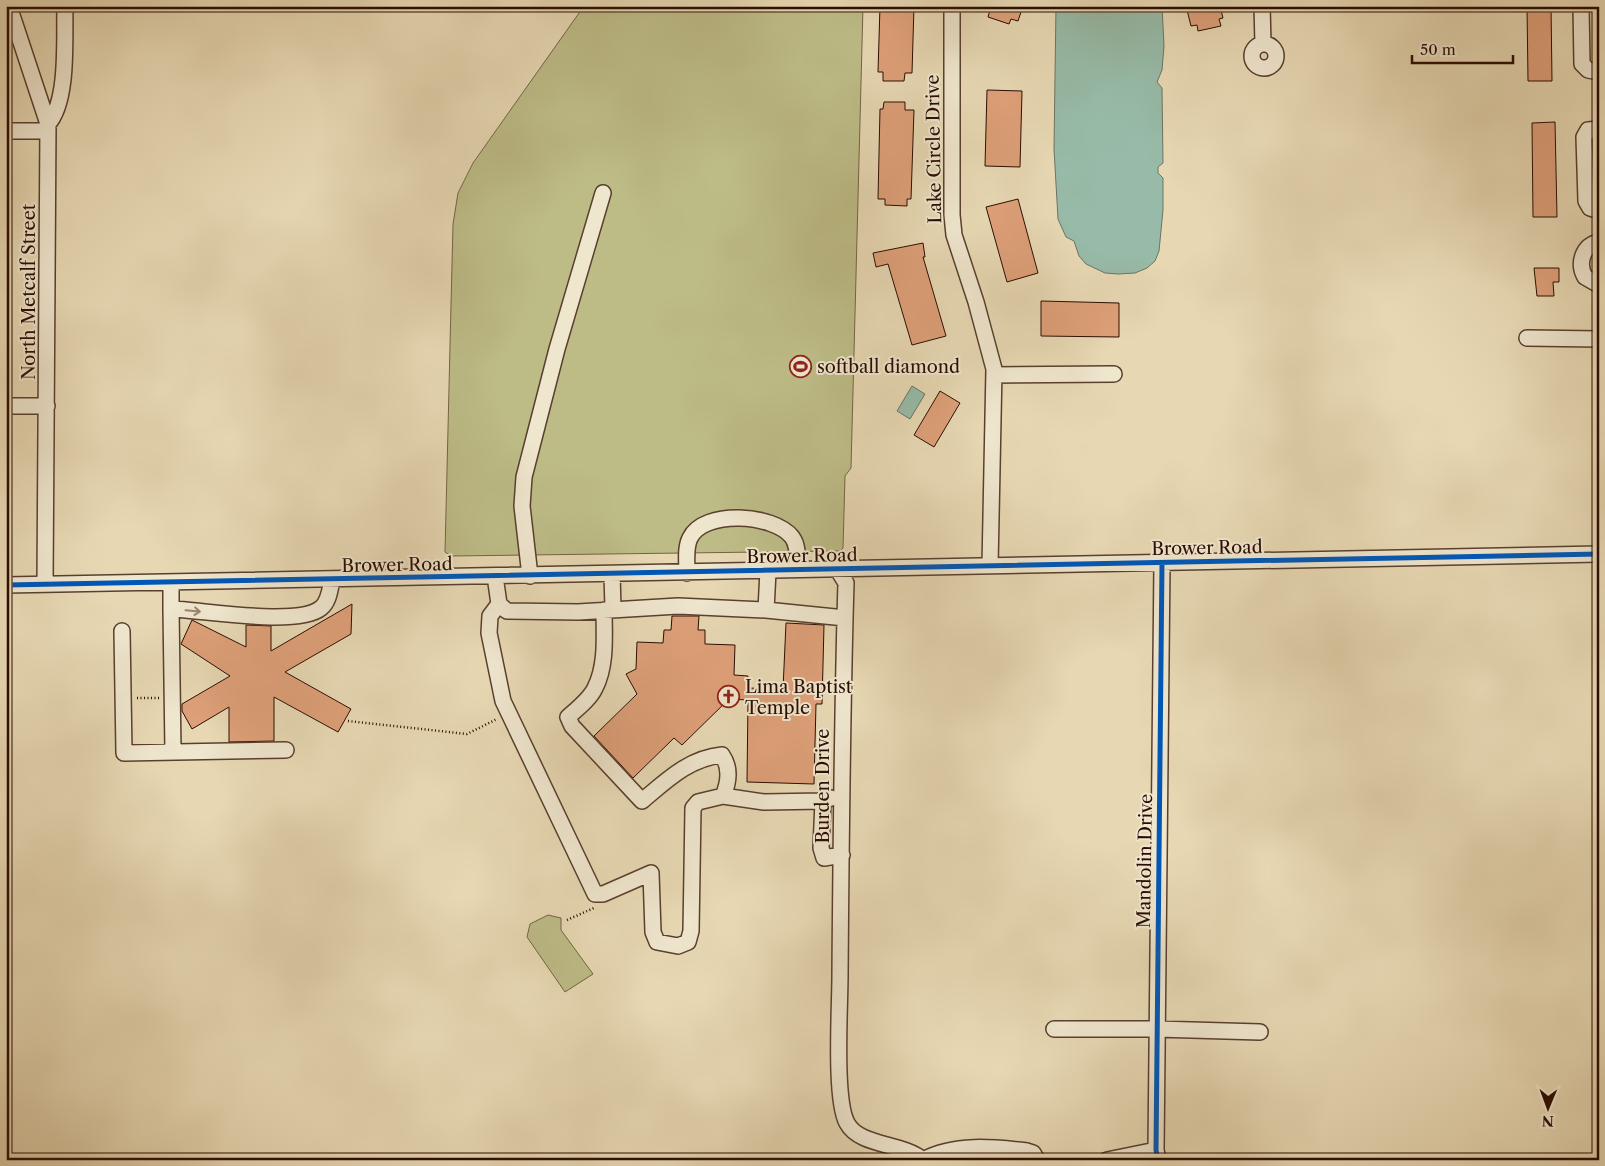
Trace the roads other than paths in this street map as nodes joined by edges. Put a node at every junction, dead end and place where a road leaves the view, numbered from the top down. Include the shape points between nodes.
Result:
1 (65, 6) edge
2 (952, 6) edge
3 (1262, 6) edge
4 (1581, 6) edge
5 (13, 8) edge
6 (1263, 44) dead end
7 (1599, 72) edge
8 (48, 128) junction
9 (1599, 129) edge
10 (6, 130) edge
11 (603, 193) dead end
12 (1599, 211) edge
13 (1599, 242) edge
14 (1599, 285) edge
15 (1527, 338) dead end
16 (1599, 339) edge
17 (1114, 374) dead end
18 (994, 375) junction
19 (6, 406) edge
20 (48, 406) junction
21 (1599, 554) edge
22 (1162, 563) junction
23 (990, 566) junction
24 (797, 570) junction
25 (838, 570) junction
26 (768, 571) junction
27 (687, 572) junction
28 (612, 574) junction
29 (495, 576) junction
30 (530, 576) junction
31 (332, 580) junction
32 (171, 583) junction
33 (45, 584) junction
34 (6, 585) edge
35 (499, 604) junction
36 (171, 609) junction
37 (609, 609) junction
38 (766, 610) junction
39 (845, 618) junction
40 (122, 631) dead end
41 (286, 750) dead end
42 (173, 752) junction
43 (841, 794) junction
44 (723, 796) junction
45 (823, 801) junction
46 (842, 855) junction
47 (1054, 1029) dead end
48 (1157, 1029) junction
49 (1260, 1032) dead end
50 (1157, 1155) edge
51 (923, 1160) edge
52 (1037, 1160) edge
53 (1107, 1160) edge

1 - 8 street via 60,95
2 - 18 street, Lake Circle Drive via 954,235 976,302
3 - 6 street
4 - 7 street via 1582,64 1588,70
5 - 8 street, North Metcalf Street
8 - 10 street
8 - 20 street, North Metcalf Street
9 - 12 street via 1588,130 1584,137 1586,202 1590,208
11 - 30 street via 557,349 524,478 522,506
13 - 14 street via 1584,250 1582,267 1585,277
15 - 16 street
17 - 18 street
18 - 23 street, Lake Circle Drive
19 - 20 street
20 - 33 street, North Metcalf Street
21 - 22 street, Brower Road
22 - 23 street, Brower Road
22 - 48 street, Mandolin Drive
23 - 25 street, Brower Road
24 - 25 street, Brower Road
24 - 26 street, Brower Road
24 - 27 street via 795,542 787,532 766,521 734,518 706,525 694,533 688,548
25 - 39 street, Burden Drive via 846,583
26 - 27 street, Brower Road
26 - 38 street
27 - 28 street, Brower Road
28 - 30 street, Brower Road
28 - 37 street
29 - 30 street, Brower Road
29 - 31 street, Brower Road
29 - 35 street
31 - 32 street, Brower Road
36 -> 31 street via 277,616 311,612 327,601
32 - 33 street, Brower Road
32 - 36 street
33 - 34 street, Brower Road
35 - 37 street via 507,611
35 - 44 street via 490,616 489,633 504,701 595,894 603,894 651,873 653,932 657,942 664,945 678,946 688,942 692,931 693,808 698,802
36 - 42 street
37 - 38 street via 678,606
37 - 44 street via 595,690 568,717 572,726 642,801 684,767 706,756 722,756 727,762 729,782
38 - 39 street
39 - 43 street, Burden Drive
40 - 42 street via 124,753
41 - 42 street
43 - 45 street
43 - 46 street, Burden Drive
44 - 45 street via 764,802
45 - 46 street via 821,848 824,858
46 - 51 street, Burden Drive via 842,1108 848,1125 859,1136 904,1148
47 - 48 street
48 - 49 street
48 - 50 street, Mandolin Drive
50 - 53 street
51 - 52 street via 938,1152 970,1148 1027,1151

